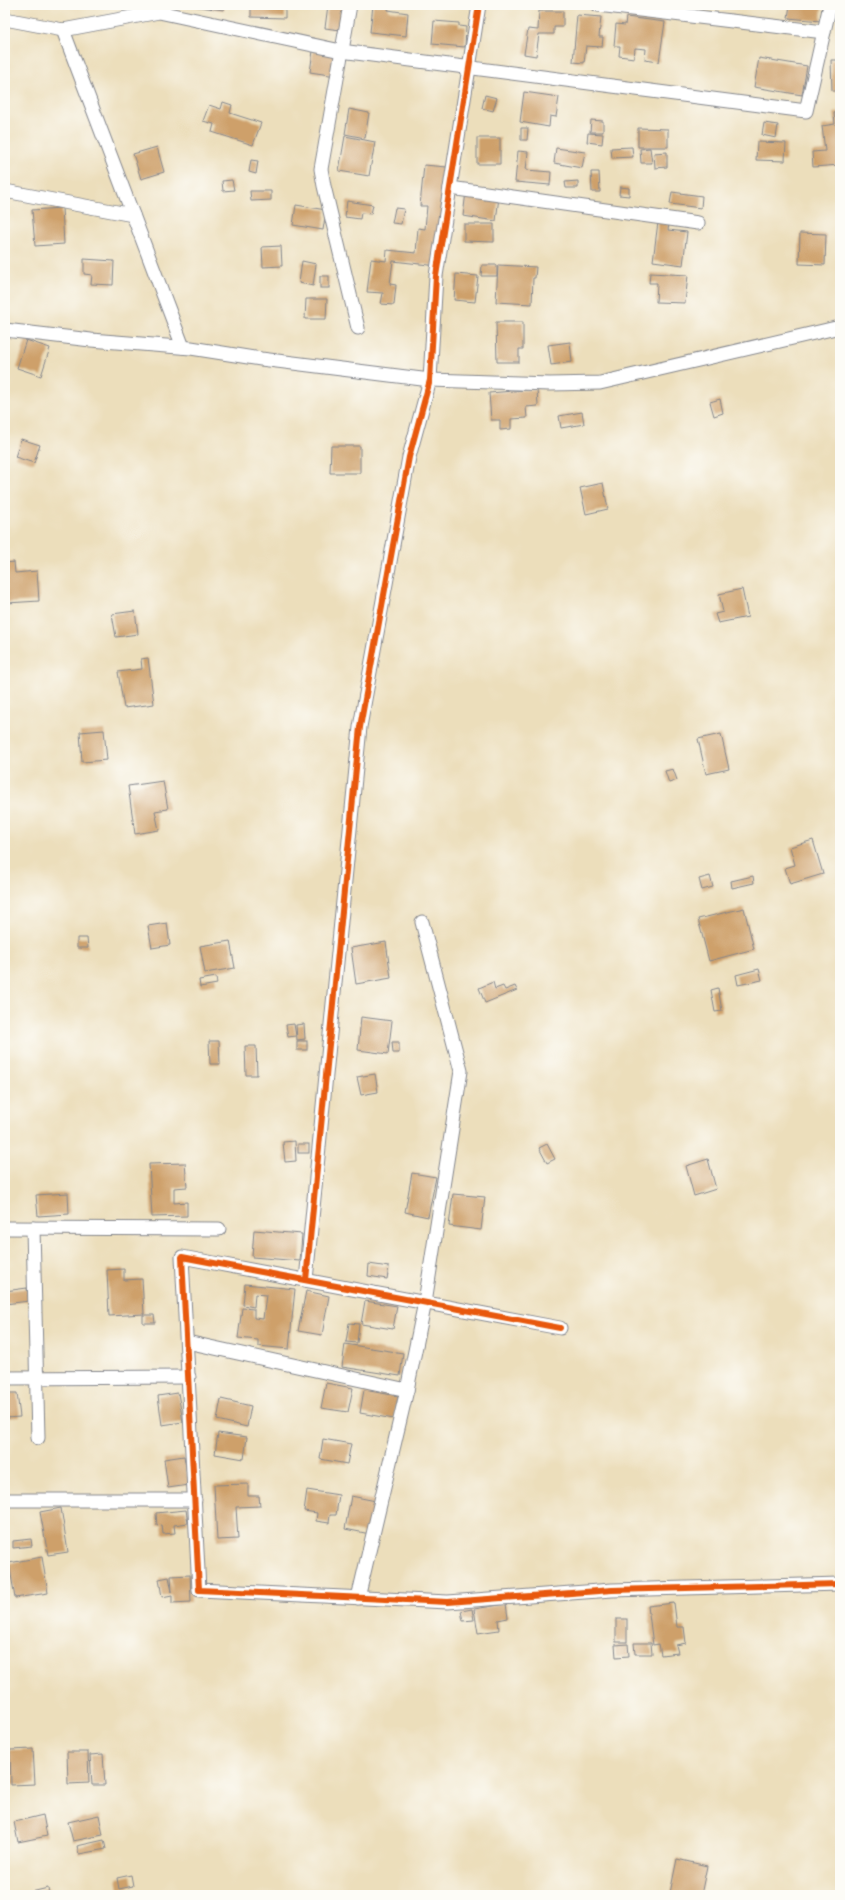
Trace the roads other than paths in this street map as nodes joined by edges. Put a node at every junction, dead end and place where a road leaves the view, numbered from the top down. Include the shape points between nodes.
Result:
1 (350, 5) edge
2 (479, 5) edge
3 (598, 5) edge
4 (830, 5) edge
5 (5, 19) edge
6 (64, 30) junction
7 (824, 32) junction
8 (341, 51) junction
9 (469, 68) junction
10 (450, 188) junction
11 (5, 191) edge
12 (133, 214) junction
13 (698, 223) dead end
14 (840, 327) edge
15 (358, 328) dead end
16 (5, 330) edge
17 (183, 347) junction
18 (430, 380) junction
19 (422, 922) dead end
20 (5, 1228) edge
21 (33, 1228) junction
22 (219, 1228) dead end
23 (306, 1280) junction
24 (425, 1302) junction
25 (560, 1328) dead end
26 (187, 1342) junction
27 (189, 1377) junction
28 (5, 1378) edge
29 (37, 1378) junction
30 (407, 1390) junction
31 (38, 1438) dead end
32 (5, 1500) edge
33 (195, 1500) junction
34 (840, 1584) edge
35 (358, 1598) junction

1 - 8 street
2 - 9 street
3 - 7 street
4 - 7 street
5 - 6 street
6 - 8 street via 158,12
6 - 12 street
7 - 9 street via 806,111
8 - 9 street
8 - 15 street via 321,169
9 - 10 street
10 - 13 street
10 - 18 street via 436,276
11 - 12 street
12 - 17 street
14 - 18 street via 600,383
16 - 17 street
17 - 18 street via 261,360
18 - 23 street via 409,457 360,727
19 - 24 street via 462,1072
20 - 21 street
21 - 22 street
21 - 29 street
23 - 24 street
23 - 26 street via 182,1257
24 - 25 street
24 - 30 street
26 - 27 street
26 - 30 street
27 - 29 street
27 - 33 street
28 - 29 street
29 - 31 street
30 - 35 street
32 - 33 street
33 - 35 street via 199,1590
34 - 35 street via 612,1590 448,1602

